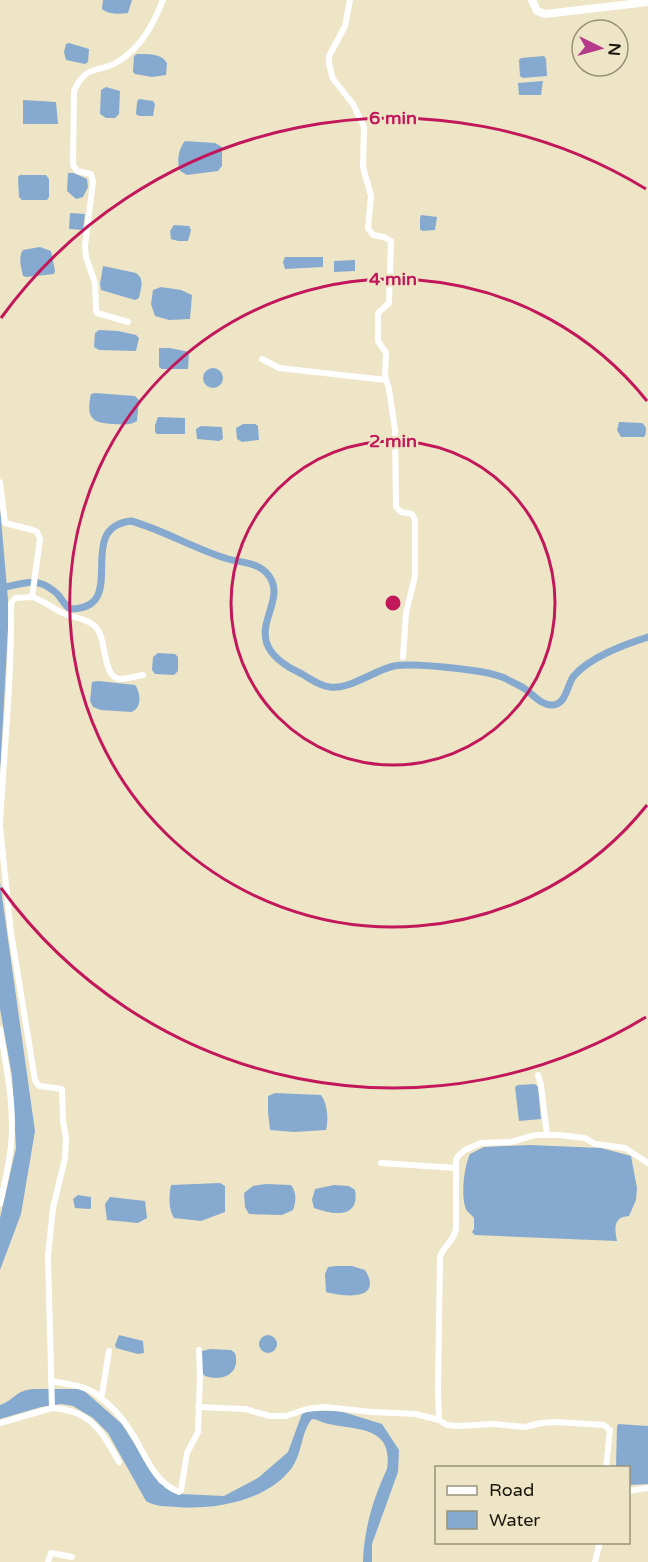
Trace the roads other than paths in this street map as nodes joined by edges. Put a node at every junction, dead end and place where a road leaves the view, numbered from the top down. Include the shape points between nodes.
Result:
1 (163, 0) edge
2 (350, 0) edge
3 (532, 0) edge
4 (648, 2) edge
5 (129, 322) dead end
6 (262, 359) dead end
7 (386, 381) junction
8 (0, 482) edge
9 (32, 594) junction
10 (403, 657) dead end
11 (143, 675) dead end
12 (0, 825) edge
13 (0, 1029) edge
14 (538, 1075) dead end
15 (0, 1085) edge
16 (9, 1085) junction
17 (548, 1136) junction
18 (381, 1163) dead end
19 (648, 1163) edge
20 (456, 1168) junction
21 (0, 1204) edge
22 (199, 1350) dead end
23 (109, 1351) dead end
24 (51, 1383) junction
25 (100, 1398) junction
26 (52, 1406) junction
27 (198, 1407) junction
28 (439, 1420) junction
29 (0, 1423) edge
30 (118, 1462) dead end
31 (606, 1466) edge
32 (648, 1488) edge
33 (630, 1491) edge
34 (600, 1544) edge
35 (72, 1557) dead end
36 (48, 1562) edge
37 (595, 1562) edge

1 - 5 street via 150,29 136,47 116,63 89,70 74,91 73,165 77,171 91,174 93,182 85,246 95,283 96,310
2 - 7 street via 345,26 329,56 329,64 333,79 353,104 364,127 363,167 371,196 368,228 373,235 391,241 389,303 378,313 377,333 386,353
3 - 4 street via 542,14
6 - 7 street via 279,368
7 - 10 street via 395,430 396,507 412,514 415,520 415,576 406,613
8 - 9 street via 5,523 39,535
9 - 11 street via 65,614 93,624 100,632 109,671 115,678
9 - 12 street via 15,598 11,603 8,731
12 - 24 street via 11,933 35,1080 39,1086 60,1088 63,1096 65,1158 53,1208 48,1256
13 - 16 street
14 - 17 street
15 - 16 street
16 - 21 street via 11,1144
17 - 19 street via 585,1138 595,1144 625,1148
17 - 20 street via 472,1145 459,1155
18 - 20 street
20 - 28 street via 456,1229 450,1245 441,1252 439,1264
22 - 27 street
23 - 25 street
24 - 25 street via 86,1389
24 - 26 street
25 - 27 street via 128,1426 158,1475 179,1492 187,1453 198,1432
26 - 29 street
26 - 30 street via 90,1420 101,1431
27 - 28 street via 286,1416 325,1407 415,1414
28 - 31 street via 458,1426 525,1427 557,1422 604,1425 610,1430
32 - 33 street
34 - 37 street
35 - 36 street via 51,1553

